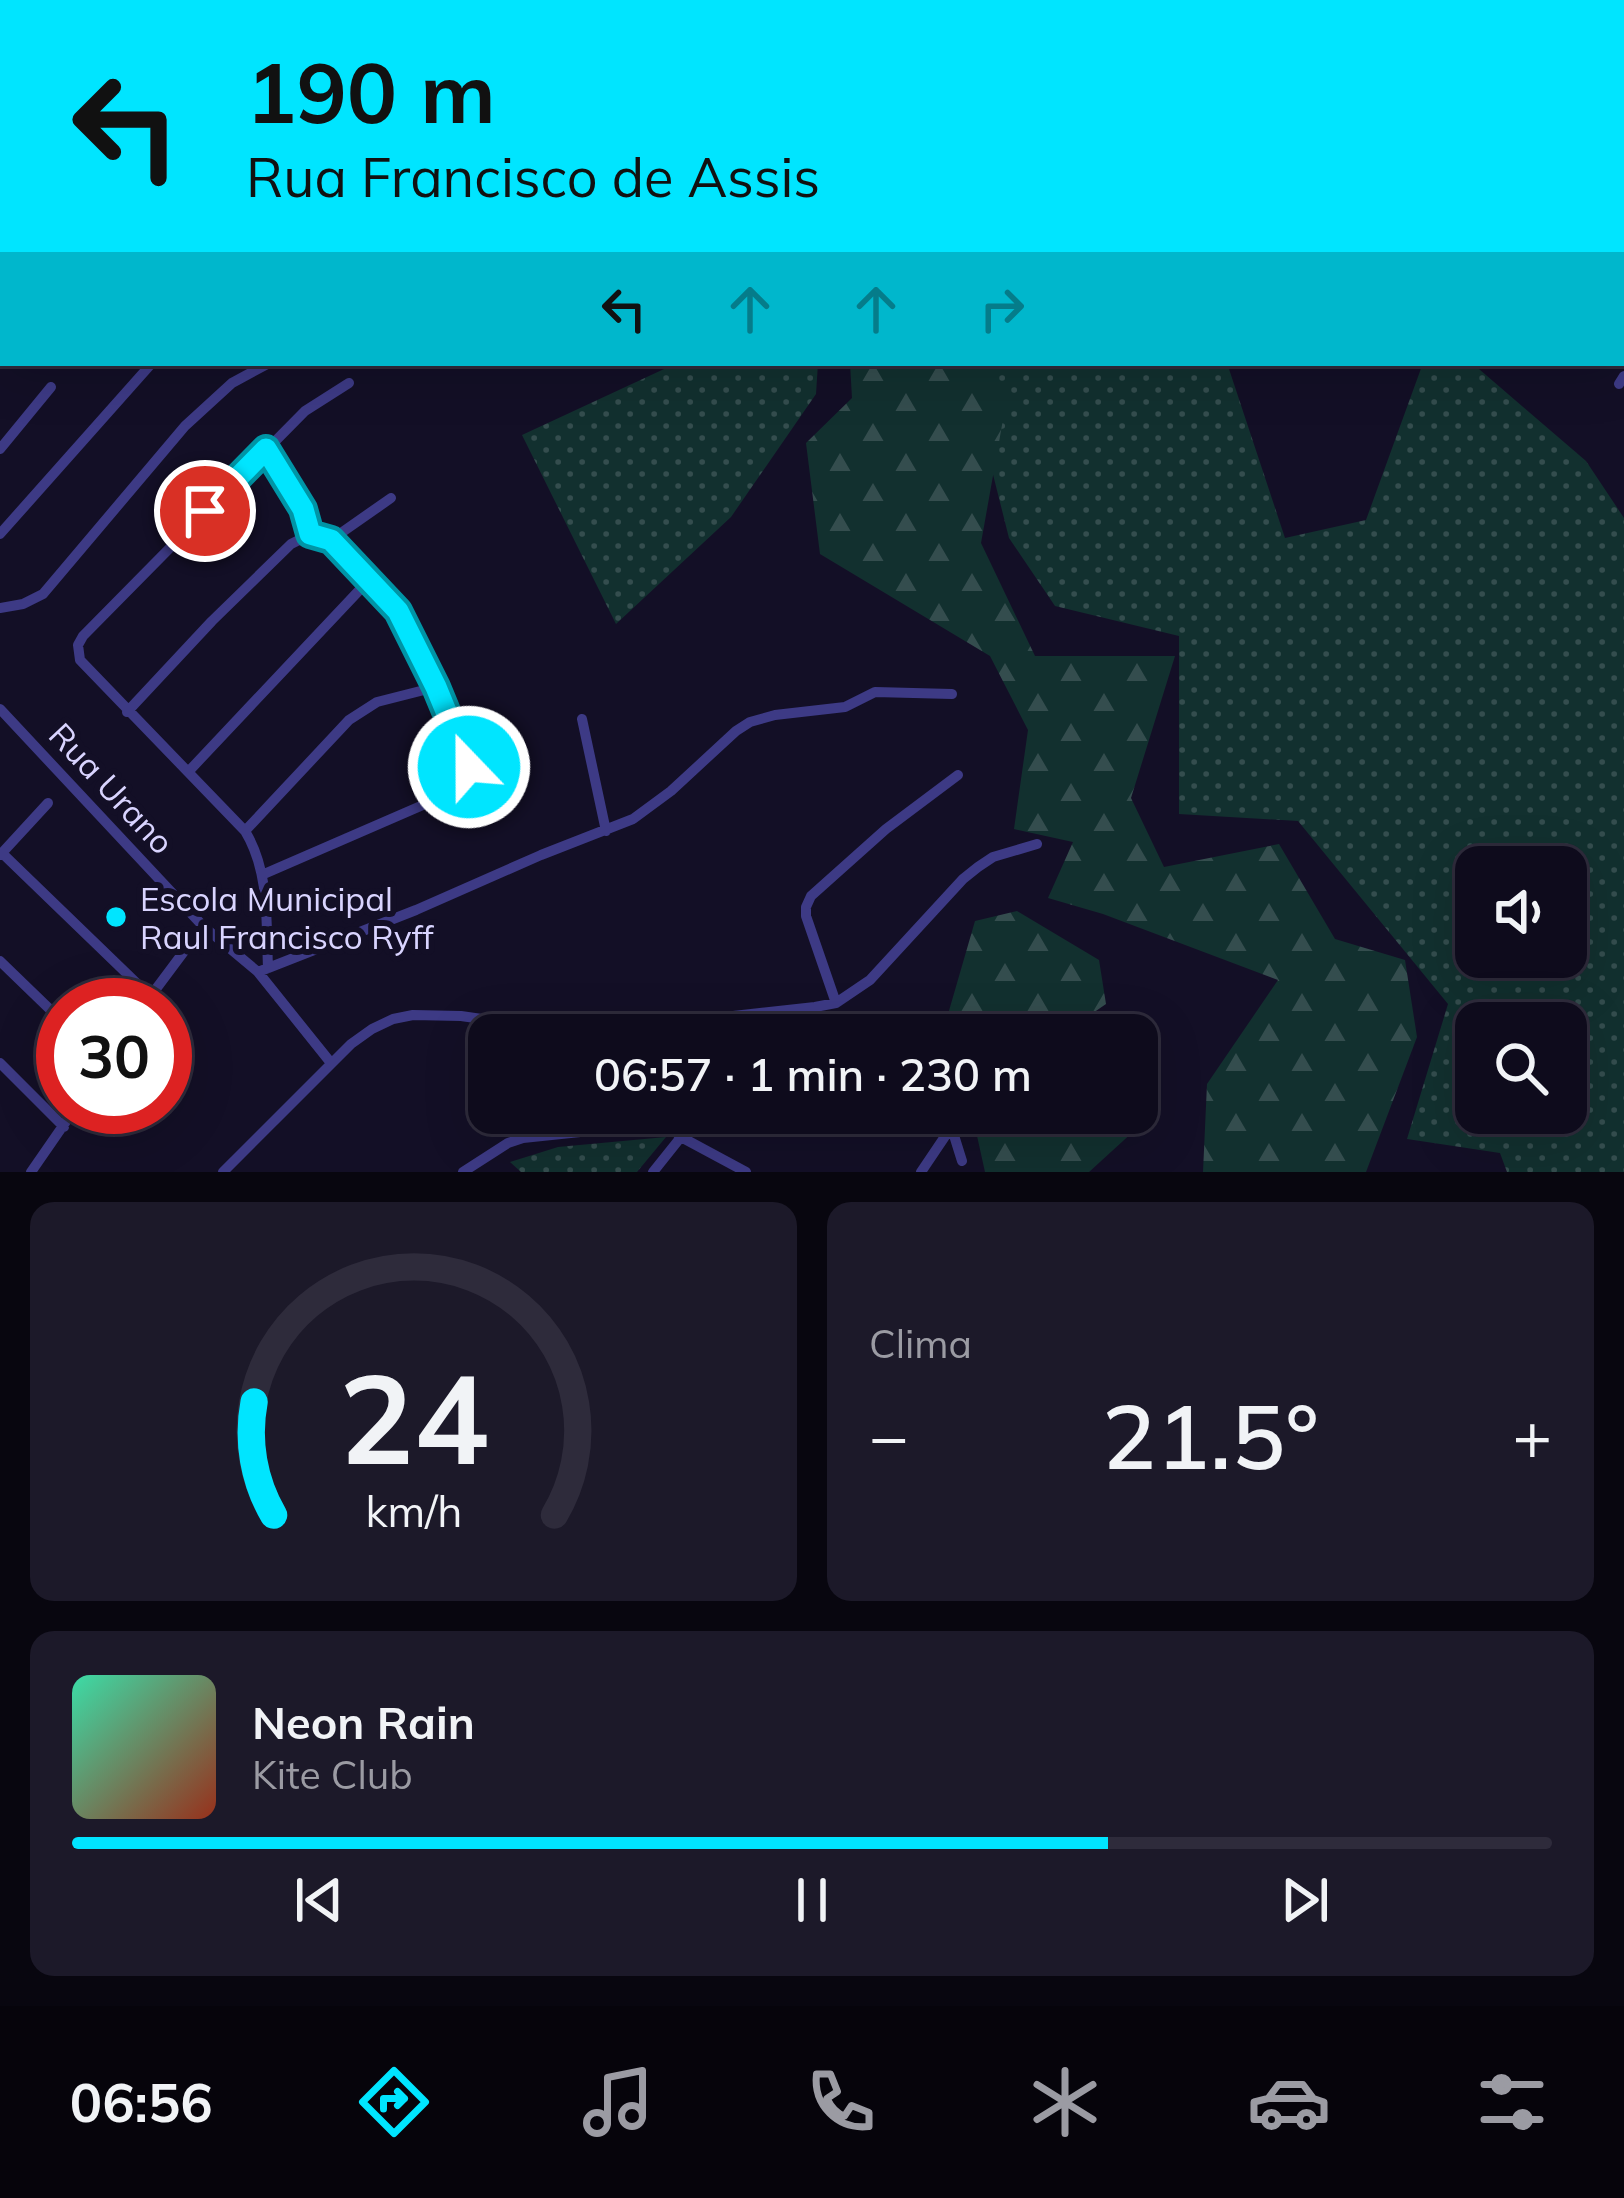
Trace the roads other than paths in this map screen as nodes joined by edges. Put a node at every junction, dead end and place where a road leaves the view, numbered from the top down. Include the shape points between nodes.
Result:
1 (149, 366) edge
2 (263, 366) edge
3 (349, 383) dead end
4 (51, 387) dead end
5 (0, 449) edge
6 (266, 449) junction
7 (391, 498) dead end
8 (1, 530) edge
9 (310, 534) junction
10 (331, 540) junction
11 (368, 581) junction
12 (0, 608) edge
13 (436, 687) junction
14 (952, 694) dead end
15 (0, 709) edge
16 (128, 712) junction
17 (582, 719) dead end
18 (525, 762) dead end
19 (189, 771) junction
20 (958, 776) dead end
21 (476, 782) junction
22 (48, 803) dead end
23 (606, 831) junction
24 (245, 832) junction
25 (1037, 844) dead end
26 (1, 854) edge
27 (264, 874) junction
28 (203, 926) junction
29 (0, 961) edge
30 (263, 970) junction
31 (124, 978) edge
32 (164, 978) edge
33 (36, 996) edge
34 (836, 1003) junction
35 (0, 1063) edge
36 (331, 1063) junction
37 (36, 1099) edge
38 (59, 1134) edge
39 (542, 1134) edge
40 (678, 1134) edge
41 (947, 1134) edge
42 (952, 1134) edge
43 (681, 1137) junction
44 (481, 1160) junction
45 (962, 1161) dead end
46 (31, 1172) edge
47 (223, 1172) edge
48 (463, 1172) edge
49 (495, 1172) edge
50 (653, 1172) edge
51 (746, 1172) edge
52 (921, 1172) edge

1 - 8 street
2 - 12 street via 185,426 43,594
3 - 6 street
4 - 5 street
6 - 9 street
6 - 16 street via 82,636 80,660
7 - 10 street
9 - 10 street
9 - 16 street via 259,575
10 - 11 street
11 - 13 street via 398,611
11 - 19 street
13 - 21 street
13 - 24 street via 362,710
14 - 23 street via 882,691 845,706 750,722 652,807
15 - 28 street, Rua Urano
16 - 19 street
17 - 23 street
18 - 21 street
19 - 24 street
20 - 34 street via 811,896 806,916
21 - 27 street
22 - 26 street
23 - 30 street
24 - 27 street
25 - 34 street via 993,857 963,879 870,980
26 - 31 street
27 - 30 street
28 - 30 street, Rua Urano
28 - 32 street
29 - 33 street
30 - 36 street, Rua Urano
34 - 36 street via 580,1033 413,1015 371,1029
35 - 37 street
36 - 47 street
38 - 46 street
39 - 44 street
40 - 43 street
41 - 52 street
42 - 45 street
43 - 50 street
43 - 51 street
44 - 48 street
44 - 49 street

